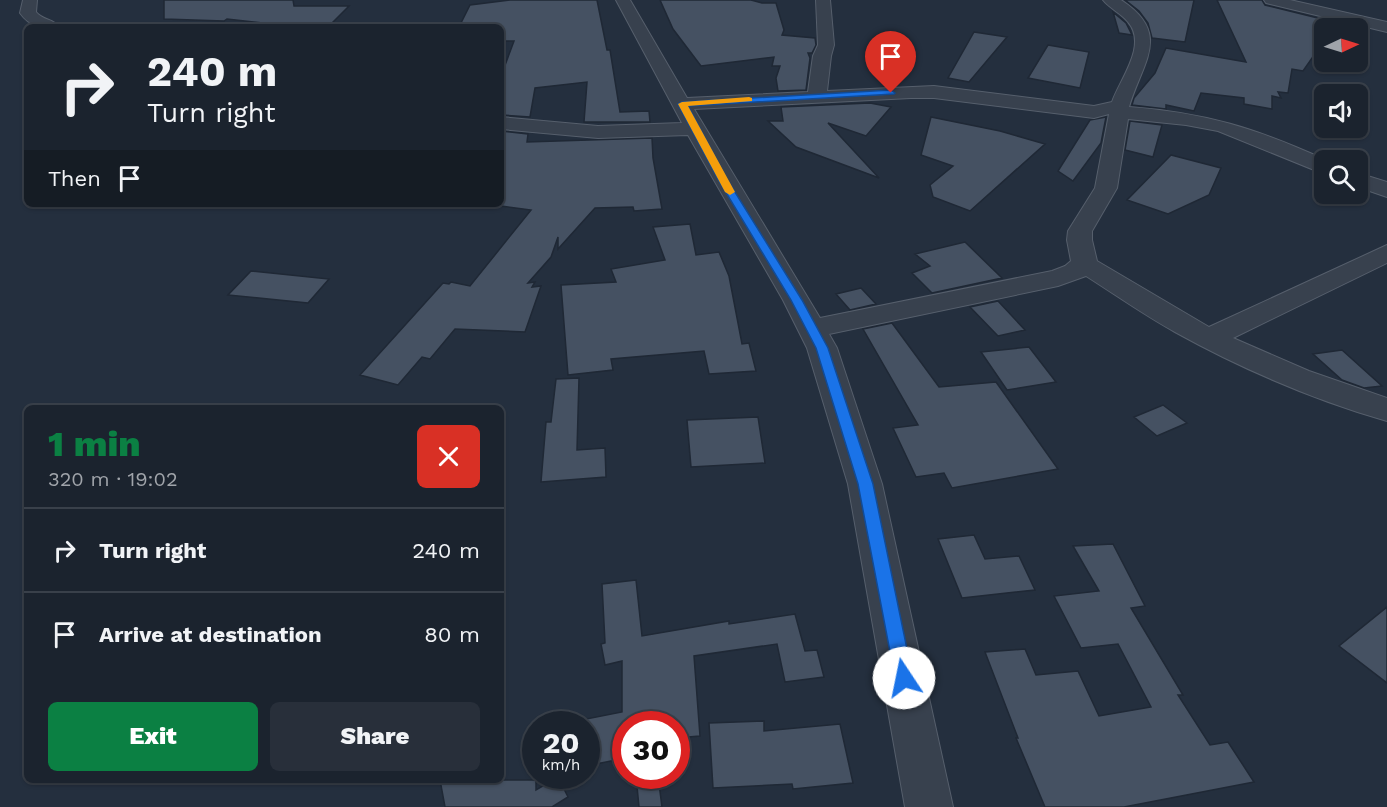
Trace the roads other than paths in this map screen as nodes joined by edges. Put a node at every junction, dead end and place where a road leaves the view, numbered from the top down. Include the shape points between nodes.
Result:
1 (30, 0) edge
2 (623, 0) edge
3 (823, 0) edge
4 (1110, 0) edge
5 (1272, 0) edge
6 (43, 24) edge
7 (1387, 27) edge
8 (817, 96) junction
9 (1119, 114) junction
10 (689, 116) junction
11 (504, 123) edge
12 (1314, 163) edge
13 (1368, 183) edge
14 (1387, 190) edge
15 (1387, 253) edge
16 (1084, 264) junction
17 (812, 330) junction
18 (1209, 338) junction
19 (1387, 410) edge
20 (930, 807) edge

1 - 6 street via 28,13
2 - 10 street
3 - 8 street via 826,45
4 - 9 street via 1128,12 1143,34
5 - 7 street
8 - 9 street via 934,92
8 - 10 street
9 - 12 street via 1223,126
9 - 16 street via 1107,185 1079,232
10 - 11 street via 600,134
10 - 17 street
13 - 14 street
15 - 18 street via 1275,310
16 - 17 street via 1058,278
16 - 18 street
17 - 20 street via 822,348 865,484
18 - 19 street via 1325,390

